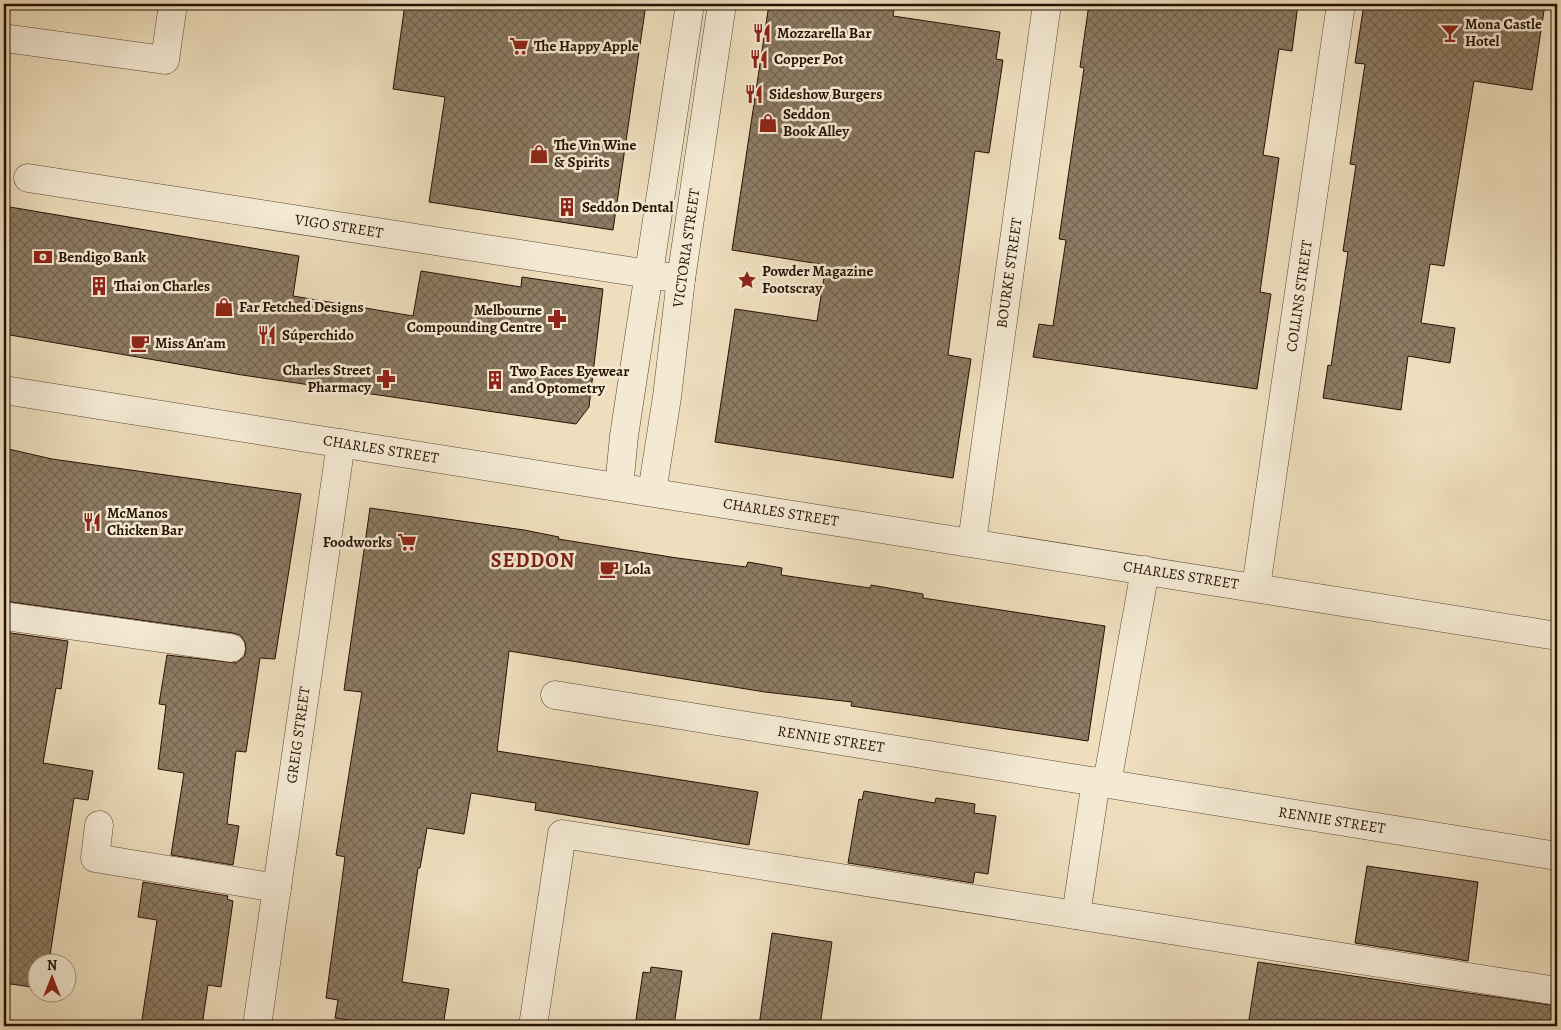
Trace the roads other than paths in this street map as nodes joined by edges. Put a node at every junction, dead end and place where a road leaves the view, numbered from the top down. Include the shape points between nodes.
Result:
1 (173, 4) edge
2 (690, 4) edge
3 (722, 4) edge
4 (1047, 4) edge
5 (1341, 4) edge
6 (11, 39) dead end
7 (28, 178) dead end
8 (650, 273) junction
9 (681, 279) junction
10 (4, 390) edge
11 (341, 443) junction
12 (619, 487) junction
13 (652, 492) junction
14 (972, 542) junction
15 (1145, 570) junction
16 (1256, 587) junction
17 (4, 616) edge
18 (1557, 636) edge
19 (231, 648) dead end
20 (555, 695) dead end
21 (1102, 782) junction
22 (99, 825) dead end
23 (1557, 856) edge
24 (277, 888) junction
25 (1076, 915) junction
26 (1557, 991) edge
27 (257, 1026) edge
28 (533, 1026) edge

1 - 6 street via 165,60
2 - 8 street
3 - 9 street, VICTORIA STREET
4 - 14 street, BOURKE STREET
5 - 16 street, COLLINS STREET
7 - 8 street, VIGO STREET
8 - 9 street, VIGO STREET
8 - 12 street
9 - 13 street, VICTORIA STREET
10 - 11 street, CHARLES STREET
11 - 12 street, CHARLES STREET
11 - 24 street, GREIG STREET
12 - 13 street, CHARLES STREET
13 - 14 street, CHARLES STREET
14 - 15 street, CHARLES STREET
15 - 16 street, CHARLES STREET
15 - 21 street
16 - 18 street, CHARLES STREET
17 - 19 street
20 - 21 street, RENNIE STREET
21 - 23 street, RENNIE STREET
21 - 25 street
22 - 24 street via 95,858
24 - 27 street, GREIG STREET
25 - 26 street
25 - 28 street via 562,834

